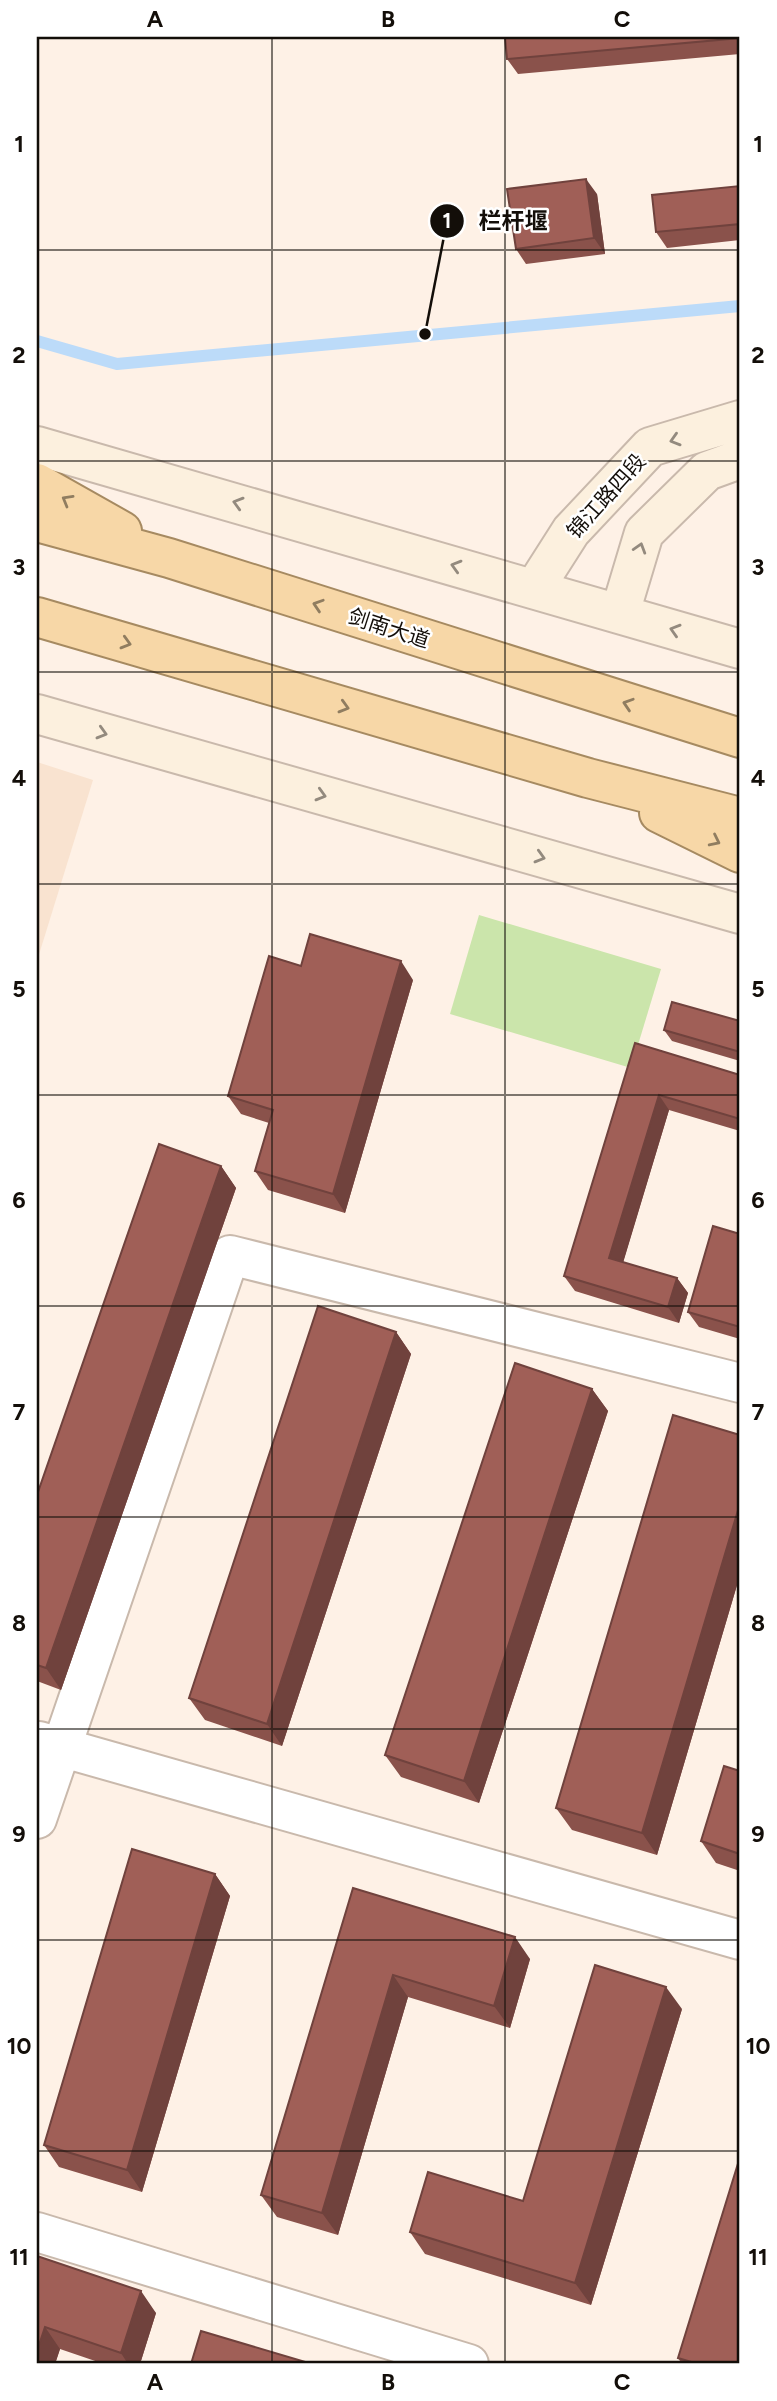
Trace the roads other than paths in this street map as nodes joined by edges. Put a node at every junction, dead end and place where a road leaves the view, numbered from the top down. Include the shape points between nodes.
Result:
1 (740, 420) edge
2 (37, 446) edge
3 (740, 459) edge
4 (37, 483) edge
5 (37, 522) edge
6 (169, 558) junction
7 (534, 589) junction
8 (620, 613) junction
9 (37, 617) edge
10 (37, 626) edge
11 (77, 629) junction
12 (740, 649) edge
13 (37, 714) edge
14 (676, 719) junction
15 (740, 720) edge
16 (740, 738) edge
17 (588, 778) junction
18 (740, 817) edge
19 (740, 853) edge
20 (740, 914) edge
21 (740, 1383) edge
22 (49, 1744) edge
23 (37, 1819) edge
24 (740, 1940) edge
25 (37, 2232) edge
26 (469, 2364) edge

1 -> 7 main road, 锦江路四段 via 650,447 571,531
7 -> 2 main road
8 -> 3 main road via 644,533 707,471
6 -> 4 highway
5 - 6 highway, 剑南大道
14 -> 6 highway, 剑南大道
7 - 8 main road
12 -> 8 main road
9 - 11 highway
10 - 11 highway
11 -> 17 highway
13 -> 20 main road
14 - 15 highway
14 - 16 highway, 剑南大道
17 - 18 highway
17 -> 19 highway
21 - 22 street via 230,1255
22 - 23 street
22 - 24 street
25 - 26 street

